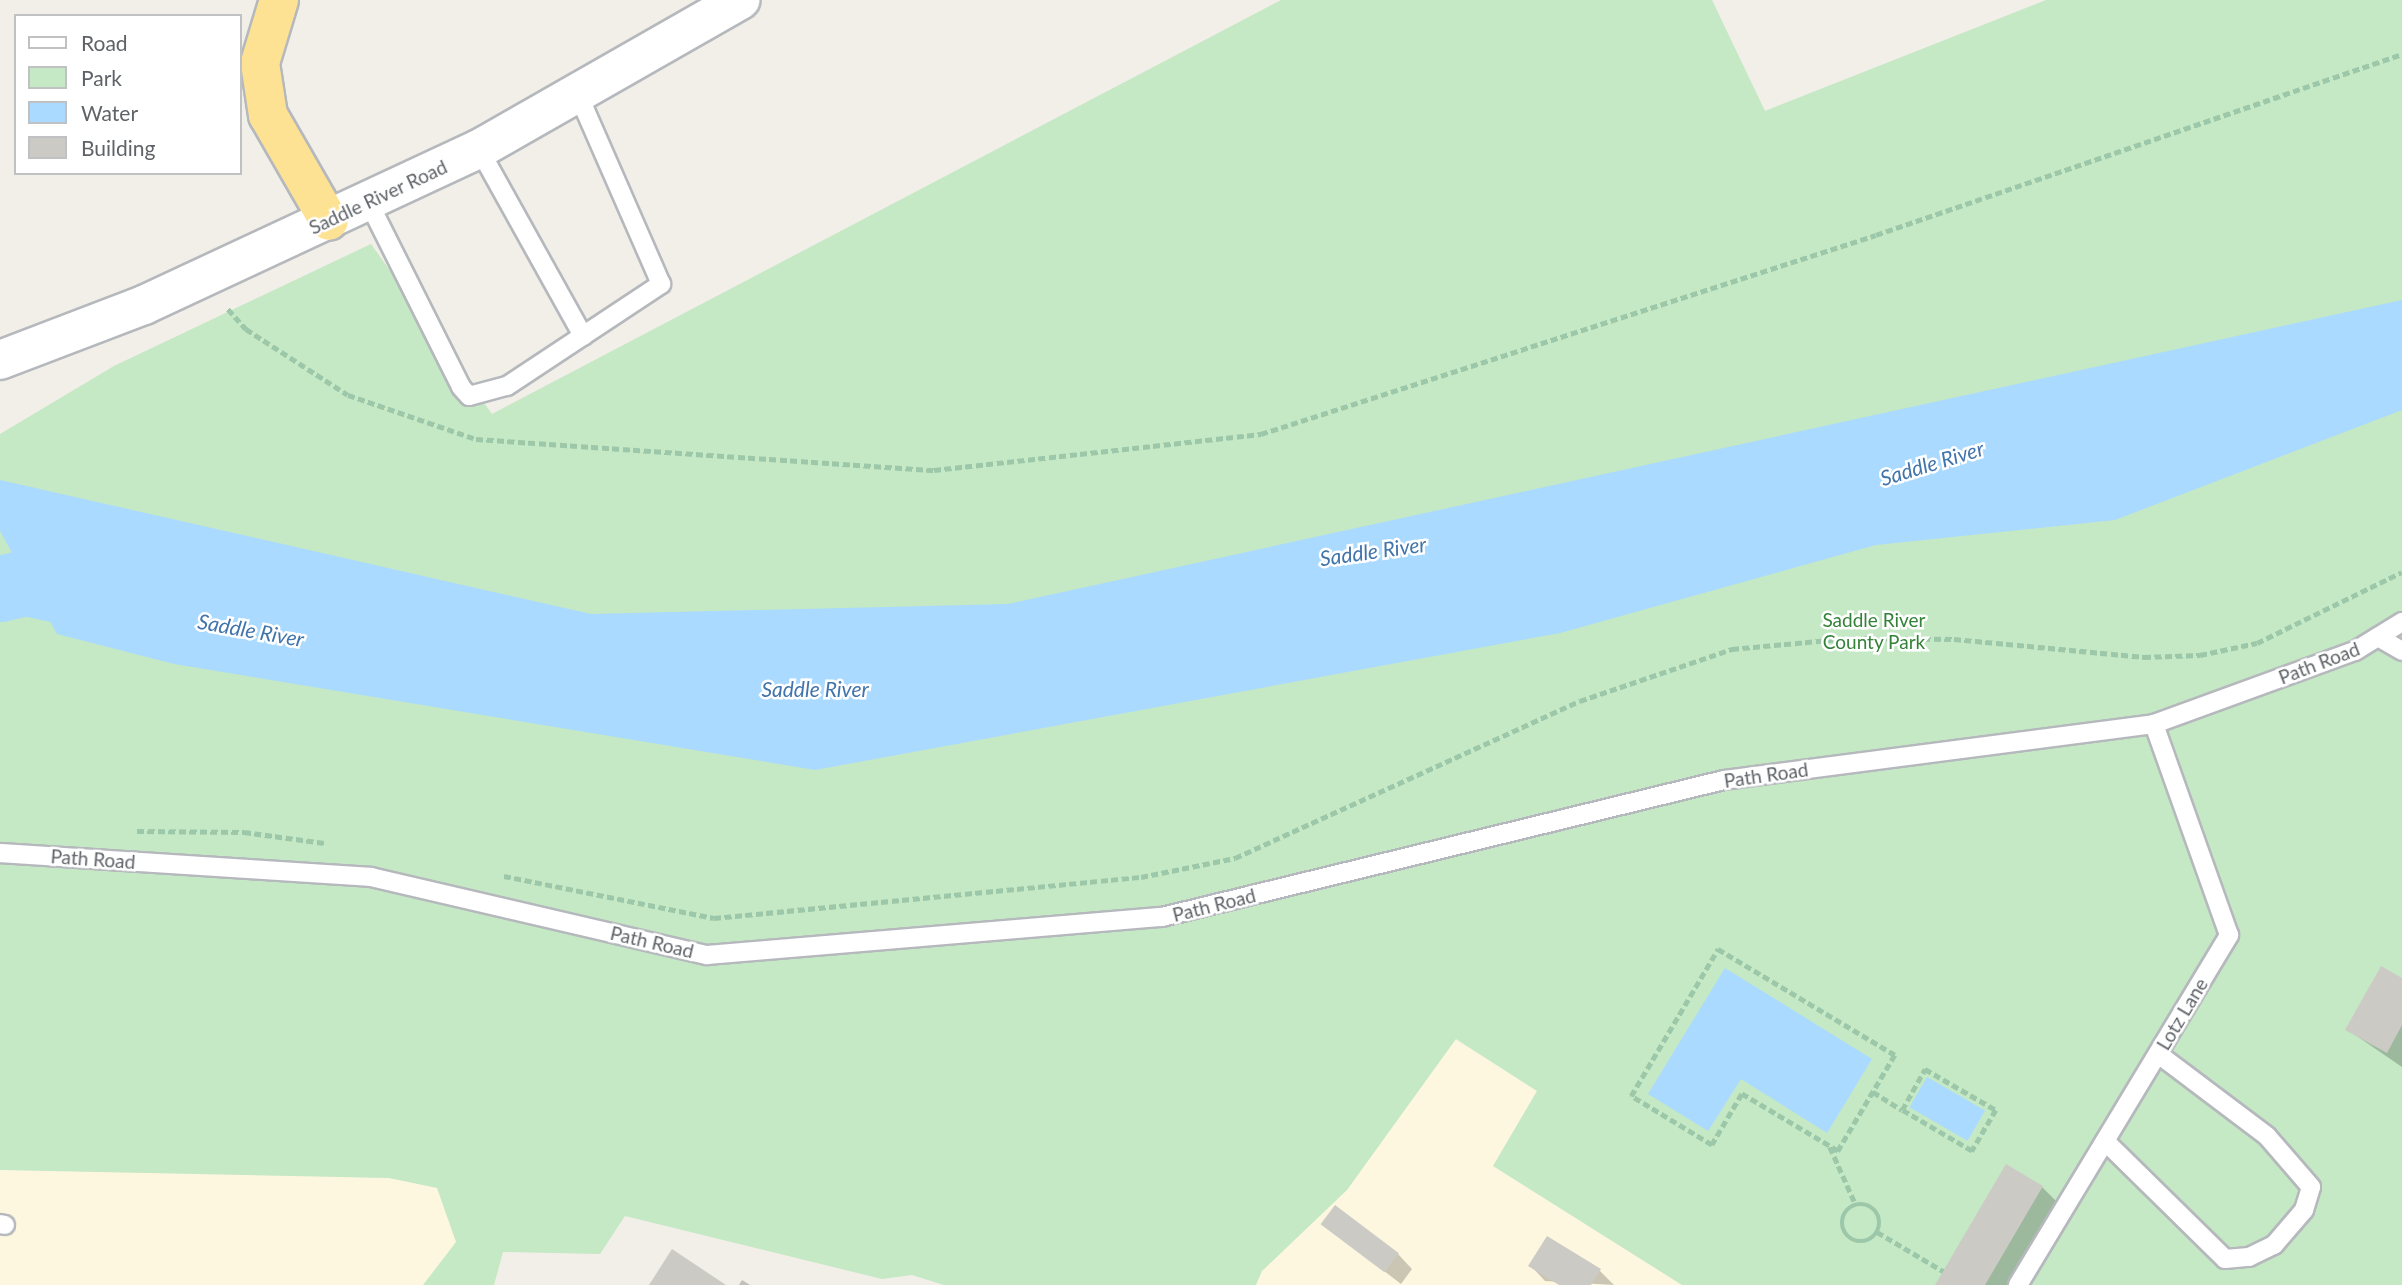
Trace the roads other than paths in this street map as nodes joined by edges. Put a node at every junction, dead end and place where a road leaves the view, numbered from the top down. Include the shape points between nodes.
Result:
1 (279, 0) edge
2 (740, 0) edge
3 (578, 94) junction
4 (479, 149) junction
5 (368, 201) junction
6 (330, 221) junction
7 (583, 336) junction
8 (0, 360) edge
9 (2402, 622) edge
10 (2378, 637) junction
11 (2402, 651) edge
12 (2154, 724) junction
13 (0, 853) edge
14 (2158, 1054) junction
15 (2105, 1141) junction
16 (2018, 1285) edge

1 - 6 highway via 260,63 268,115
2 - 3 street, Saddle River Road
3 - 4 street, Saddle River Road
3 - 7 lane via 661,284
4 - 5 street, Saddle River Road
4 - 7 lane
5 - 6 street, Saddle River Road
5 - 7 lane via 469,396 507,386
6 - 8 street, Saddle River Road via 202,279
9 - 10 lane, Path Road
10 - 11 lane
10 - 12 lane, Path Road
12 - 13 lane, Path Road via 1724,780 1162,918 707,955 371,877
12 - 14 lane, Lotz Lane via 2229,935
14 - 15 lane, Lotz Lane
14 - 15 lane via 2267,1136 2311,1187 2304,1210 2274,1245 2249,1257 2225,1259
15 - 16 lane, Lotz Lane

